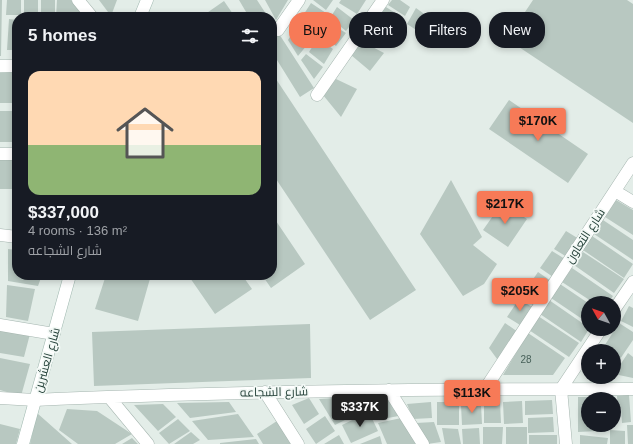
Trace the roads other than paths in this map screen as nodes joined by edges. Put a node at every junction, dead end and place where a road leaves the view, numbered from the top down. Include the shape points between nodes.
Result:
1 (78, 0) edge
2 (147, 0) edge
3 (299, 0) edge
4 (383, 0) edge
5 (88, 12) edge
6 (142, 12) edge
7 (278, 30) dead end
8 (0, 66) edge
9 (12, 66) edge
10 (317, 95) dead end
11 (0, 154) edge
12 (12, 154) edge
13 (633, 163) edge
14 (615, 191) junction
15 (633, 202) edge
16 (0, 236) edge
17 (12, 237) edge
18 (69, 280) edge
19 (633, 282) edge
20 (621, 300) edge
21 (0, 324) edge
22 (54, 334) junction
23 (596, 336) edge
24 (485, 389) junction
25 (562, 389) junction
26 (633, 389) edge
27 (389, 390) junction
28 (265, 392) junction
29 (109, 397) junction
30 (0, 398) edge
31 (35, 400) junction
32 (23, 444) edge
33 (148, 444) edge
34 (298, 444) edge
35 (423, 444) edge
36 (566, 444) edge

1 - 5 street
2 - 6 street
3 - 7 street
4 - 10 street
8 - 9 street
11 - 12 street
13 - 14 street, شارع التعاون
14 - 15 street
14 - 24 street, شارع التعاون
16 - 17 street
18 - 22 street, شارع العشرين
19 - 20 street
21 - 22 street
22 - 31 street, شارع العشرين
23 - 25 street
24 - 25 street, شارع الشجاعه
24 - 27 street, شارع الشجاعه
25 - 26 street, شارع الشجاعه
25 - 36 street
27 - 28 street, شارع الشجاعه
27 - 35 street
28 - 29 street, شارع الشجاعه
28 - 34 street
29 - 31 street, شارع الشجاعه
29 - 33 street
30 - 31 street, شارع الشجاعه
31 - 32 street, شارع العشرين

